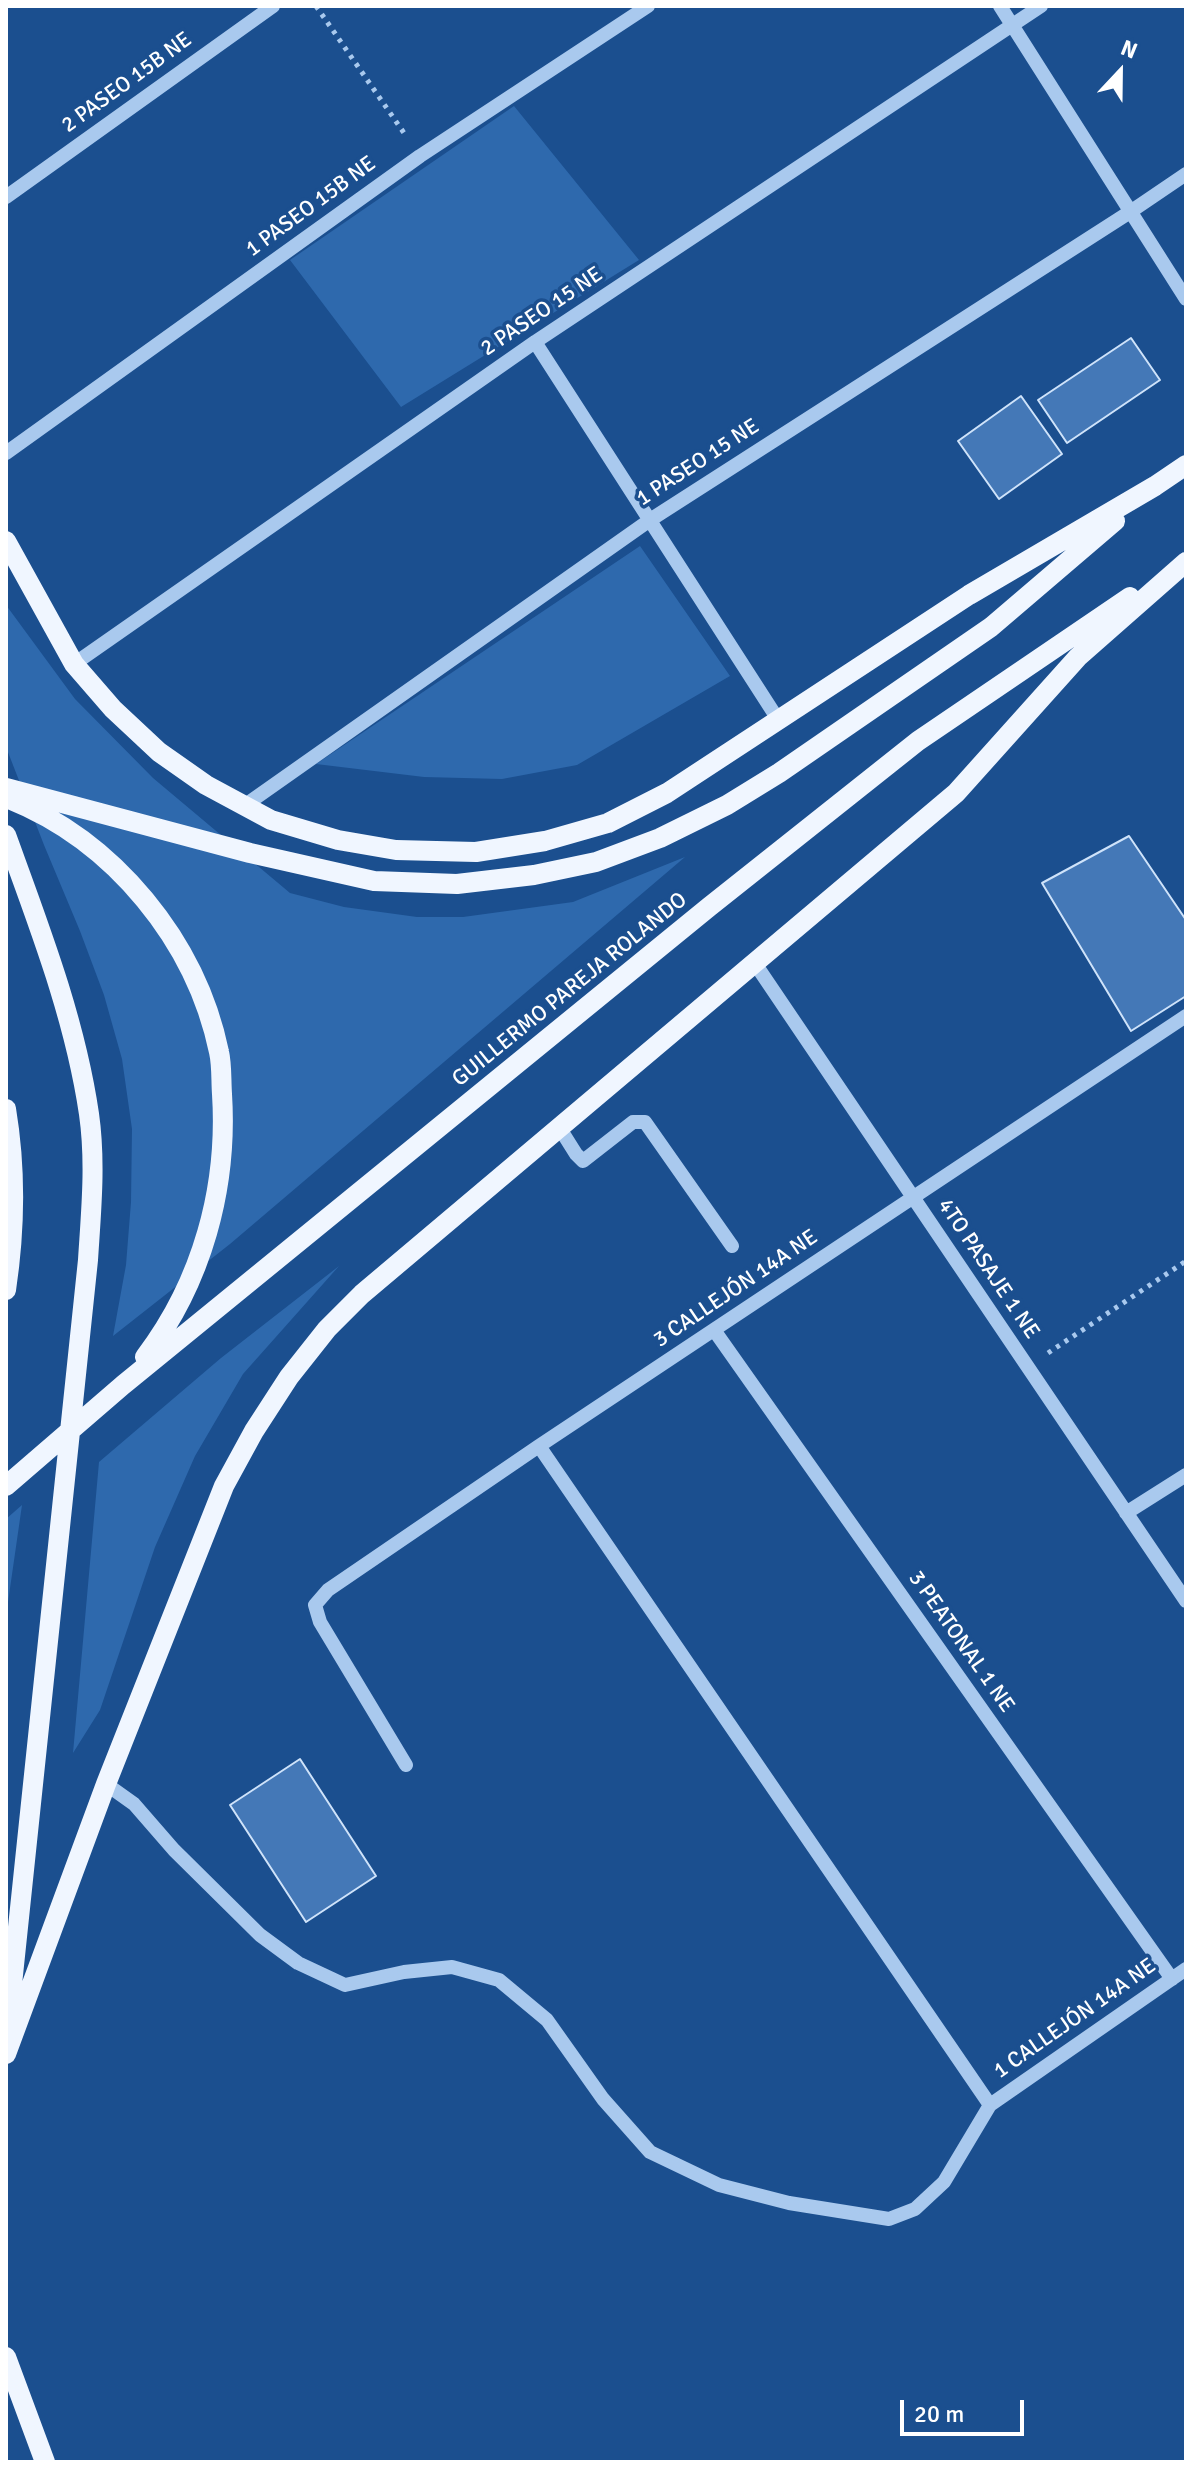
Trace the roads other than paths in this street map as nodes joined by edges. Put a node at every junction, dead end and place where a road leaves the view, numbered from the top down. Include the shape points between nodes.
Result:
1 (273, 6) edge
2 (648, 6) edge
3 (1000, 6) edge
4 (1041, 6) edge
5 (1012, 25) junction
6 (1186, 174) edge
7 (6, 197) edge
8 (1130, 212) junction
9 (1186, 299) edge
10 (535, 342) junction
11 (6, 453) edge
12 (1186, 465) edge
13 (1155, 486) junction
14 (650, 520) junction
15 (6, 541) edge
16 (1186, 560) edge
17 (74, 664) junction
18 (779, 721) junction
19 (6, 788) edge
20 (6, 798) edge
21 (244, 806) junction
22 (6, 835) edge
23 (754, 962) junction
24 (1186, 1016) edge
25 (6, 1109) edge
26 (559, 1127) junction
27 (914, 1197) junction
28 (732, 1246) dead end
29 (6, 1290) edge
30 (714, 1330) junction
31 (123, 1385) junction
32 (539, 1446) junction
33 (1186, 1475) edge
34 (6, 1486) edge
35 (1126, 1513) junction
36 (1186, 1601) edge
37 (406, 1765) dead end
38 (106, 1784) junction
39 (1186, 1969) edge
40 (1172, 1979) junction
41 (6, 2040) edge
42 (6, 2054) edge
43 (990, 2105) junction
44 (6, 2357) edge
45 (45, 2462) edge

1 - 7 street, 2 PASEO 15B NE
2 - 11 street, 1 PASEO 15B NE via 420,156
3 - 5 street
4 - 5 street, 2 PASEO 15 NE
5 - 8 street
5 - 10 street, 2 PASEO 15 NE
6 - 8 street, 1 PASEO 15 NE
8 - 9 street
8 - 14 street, 1 PASEO 15 NE
10 - 14 street
10 - 17 street, 2 PASEO 15 NE
12 - 13 main road
13 - 18 main road via 969,595
13 - 19 main road via 991,627 779,773 660,838 596,862 457,884 374,881
14 - 18 street
14 - 21 street, 1 PASEO 15 NE
15 - 17 main road
16 - 23 main road via 1078,657 956,793
16 - 31 main road, GUILLERMO PAREJA ROLANDO via 918,741
17 - 21 main road via 159,752
18 - 21 main road via 667,793 608,823 545,841 476,852 396,850 338,840
20 - 31 main road via 74,834 117,868 159,917 187,963 220,1053 221,1175 206,1239 166,1329
22 - 41 main road via 75,1042 89,1117 93,1188
23 - 26 main road
23 - 27 street, 4TO PASAJE 1 NE
24 - 27 street, 3 CALLEJÓN 14A NE
25 - 29 main road via 14,1194
26 - 28 street via 583,1161 633,1122 645,1122
26 - 38 main road via 362,1294 289,1377 224,1486
27 - 30 street, 3 CALLEJÓN 14A NE
27 - 35 street, 4TO PASAJE 1 NE
30 - 32 street, 3 CALLEJÓN 14A NE
30 - 40 street, 3 PEATONAL 1 NE
31 - 34 main road, GUILLERMO PAREJA ROLANDO
32 - 37 street, 3 CALLEJÓN 14A NE via 328,1590 315,1605 320,1622
32 - 43 street
33 - 35 street
35 - 36 street, 4TO PASAJE 1 NE
38 - 42 main road
38 - 43 street via 134,1804 260,1935 298,1963 345,1985 452,1967 499,1980 547,2020 603,2099 650,2152 719,2185 889,2219 915,2209 944,2182
39 - 40 street, 1 CALLEJÓN 14A NE
40 - 43 street, 1 CALLEJÓN 14A NE
44 - 45 main road

